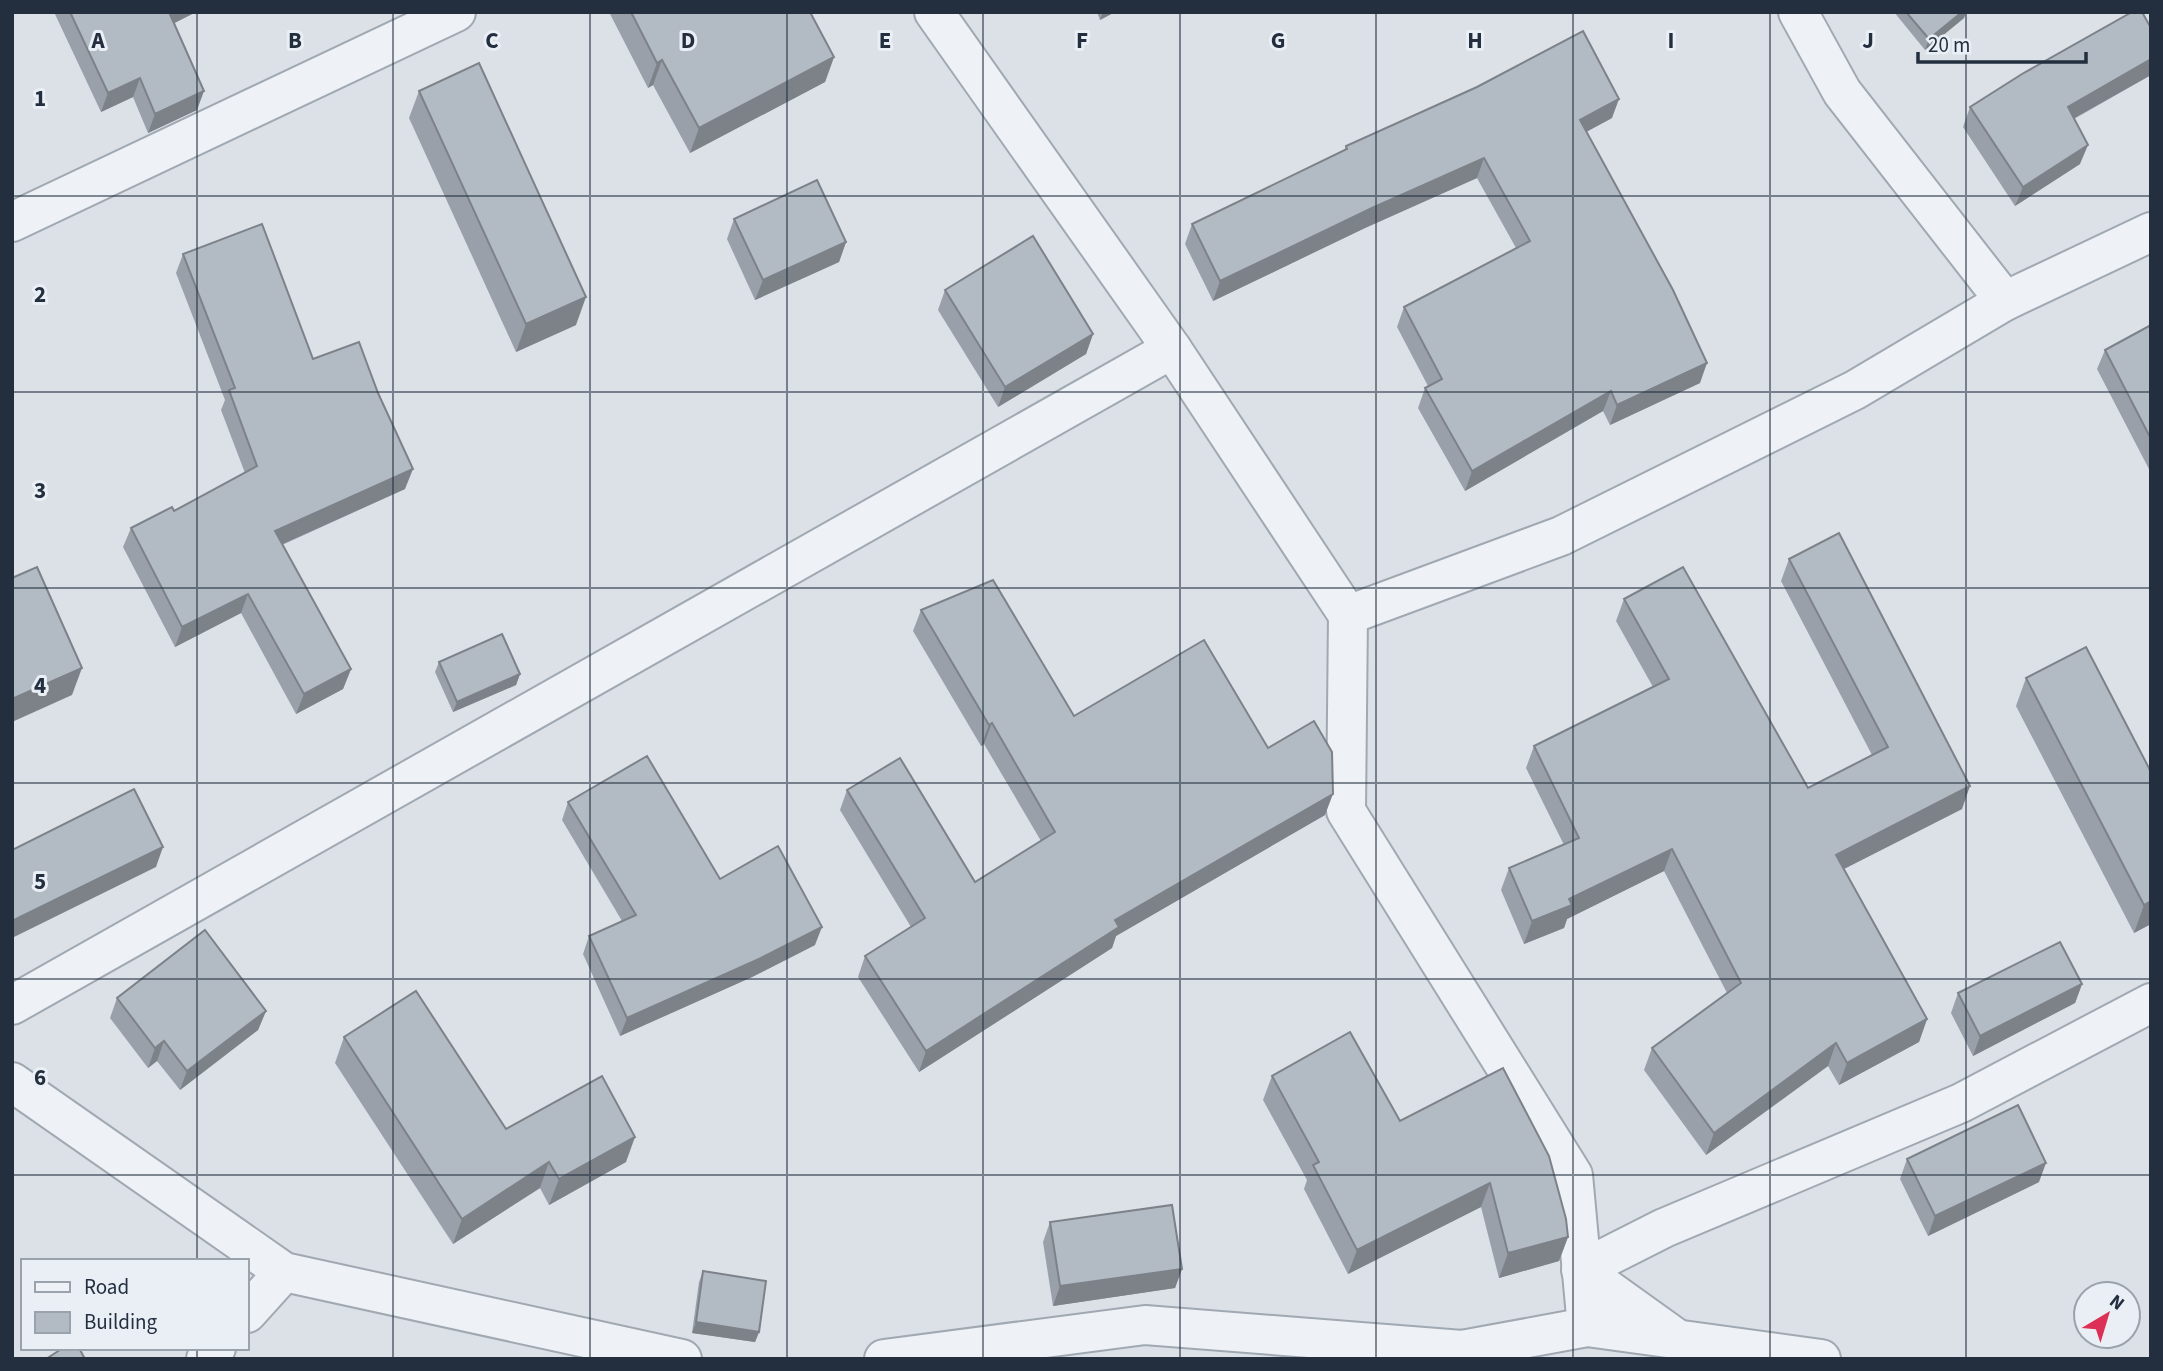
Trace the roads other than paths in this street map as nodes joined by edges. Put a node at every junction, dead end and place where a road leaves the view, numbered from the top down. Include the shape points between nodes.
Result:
1 (456, 12) edge
2 (934, 12) edge
3 (1798, 12) edge
4 (12, 222) edge
5 (2151, 232) edge
6 (2005, 301) junction
7 (1172, 349) junction
8 (1348, 615) junction
9 (2151, 1003) edge
10 (12, 1005) edge
11 (12, 1082) edge
12 (1581, 1269) junction
13 (284, 1272) junction
14 (248, 1313) edge
15 (1587, 1327) junction
16 (1678, 1339) junction
17 (1461, 1354) edge
18 (678, 1359) edge
19 (884, 1359) edge
20 (1821, 1359) edge

1 - 4 street
2 - 7 street
3 - 6 street via 1842,92
5 - 6 street
6 - 8 street via 1855,390 1561,536
7 - 8 street
7 - 10 street
8 - 12 street via 1346,811 1573,1175
9 - 12 street via 1961,1103 1664,1228
11 - 13 street
12 - 15 street
12 - 16 street
13 - 14 street
13 - 18 street
15 - 16 street
15 - 17 street
16 - 20 street
17 - 19 street via 1145,1325

